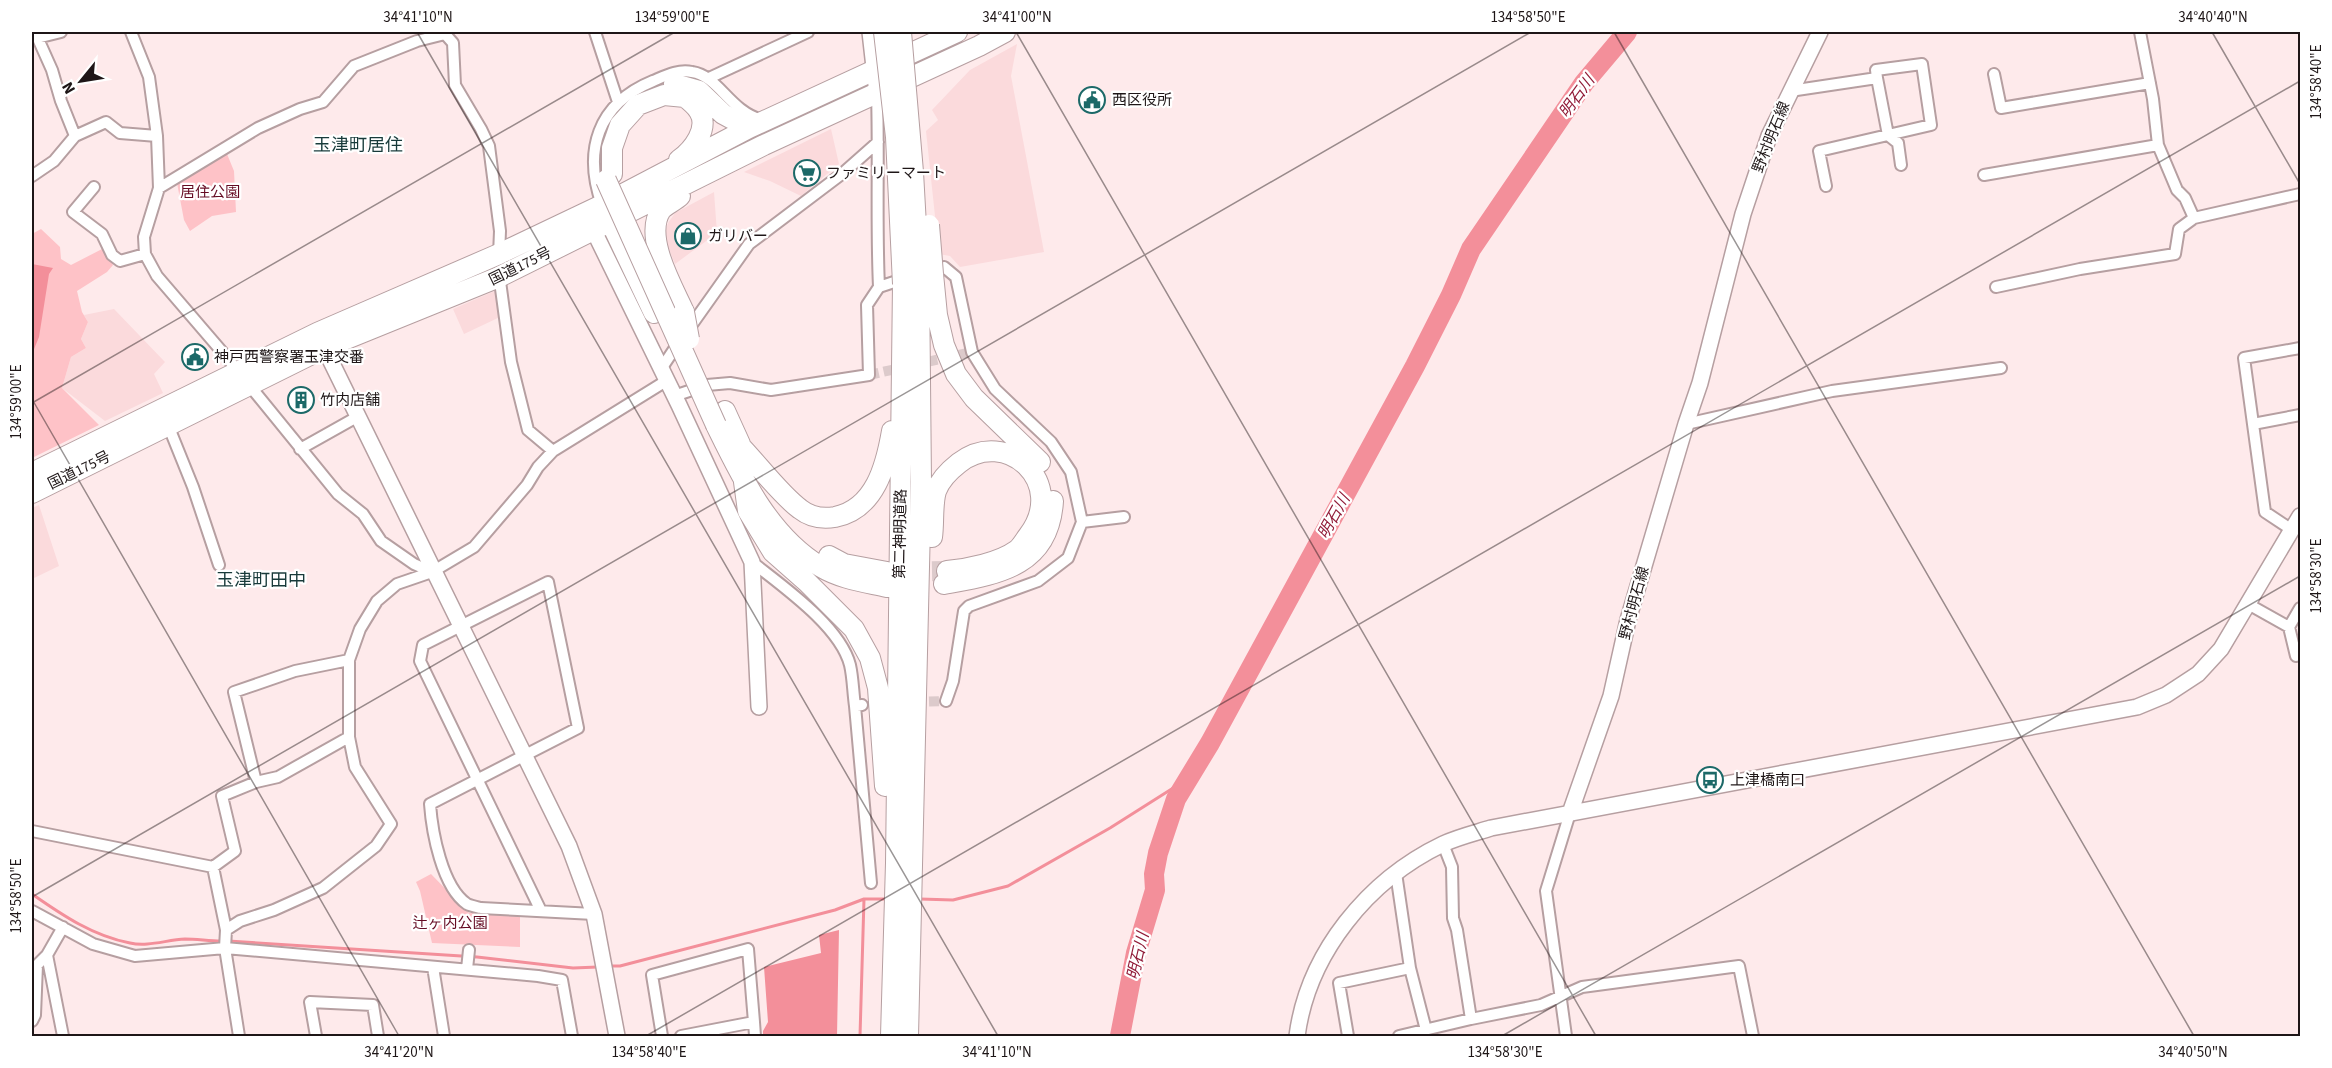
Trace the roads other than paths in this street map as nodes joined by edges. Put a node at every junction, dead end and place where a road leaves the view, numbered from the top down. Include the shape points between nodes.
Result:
1 (61, 32) edge
2 (131, 32) edge
3 (595, 32) edge
4 (808, 32) edge
5 (870, 32) edge
6 (884, 32) edge
7 (901, 32) edge
8 (957, 32) edge
9 (1005, 32) edge
10 (1820, 32) edge
11 (2140, 32) edge
12 (36, 35) edge
13 (415, 36) edge
14 (874, 71) junction
15 (1994, 74) dead end
16 (709, 78) junction
17 (1877, 78) junction
18 (2150, 83) junction
19 (1790, 91) junction
20 (877, 93) junction
21 (618, 102) junction
22 (768, 121) junction
23 (749, 128) junction
24 (1888, 135) junction
25 (75, 136) junction
26 (157, 136) junction
27 (878, 142) junction
28 (2158, 145) junction
29 (1901, 165) dead end
30 (1984, 175) dead end
31 (32, 176) edge
32 (609, 177) junction
33 (697, 180) junction
34 (1827, 186) dead end
35 (94, 188) dead end
36 (159, 188) junction
37 (632, 191) junction
38 (2301, 194) edge
39 (598, 218) junction
40 (2194, 218) junction
41 (145, 254) junction
42 (500, 254) junction
43 (499, 277) junction
44 (919, 279) junction
45 (879, 287) junction
46 (1996, 287) dead end
47 (689, 339) junction
48 (321, 341) junction
49 (2301, 348) edge
50 (685, 358) junction
51 (2001, 368) dead end
52 (664, 375) junction
53 (244, 378) junction
54 (674, 396) junction
55 (902, 406) junction
56 (2301, 416) edge
57 (357, 417) junction
58 (721, 418) junction
59 (1686, 424) junction
60 (2253, 424) junction
61 (168, 425) junction
62 (300, 449) junction
63 (743, 449) junction
64 (553, 451) junction
65 (32, 473) edge
66 (744, 482) junction
67 (32, 493) edge
68 (2301, 516) edge
69 (1124, 517) dead end
70 (1082, 522) junction
71 (2292, 530) junction
72 (752, 562) junction
73 (219, 565) dead end
74 (432, 572) junction
75 (2248, 604) junction
76 (2301, 608) edge
77 (459, 626) junction
78 (2289, 627) junction
79 (919, 636) junction
80 (2301, 655) edge
81 (349, 660) junction
82 (946, 701) dead end
83 (759, 706) dead end
84 (349, 736) junction
85 (524, 756) junction
86 (479, 780) junction
87 (256, 782) junction
88 (1570, 813) junction
89 (32, 831) edge
90 (1443, 844) junction
91 (899, 863) junction
92 (213, 867) junction
93 (1396, 873) junction
94 (871, 883) dead end
95 (32, 911) edge
96 (541, 911) junction
97 (594, 914) junction
98 (63, 927) junction
99 (226, 930) junction
100 (225, 948) junction
101 (469, 950) dead end
102 (47, 955) junction
103 (433, 967) junction
104 (901, 967) junction
105 (1410, 968) junction
106 (467, 969) junction
107 (1559, 996) junction
108 (1471, 1019) junction
109 (32, 1021) edge
110 (754, 1022) junction
111 (1426, 1030) junction
112 (1445, 1031) edge
113 (63, 1036) edge
114 (239, 1036) edge
115 (316, 1036) edge
116 (378, 1036) edge
117 (444, 1036) edge
118 (572, 1036) edge
119 (617, 1036) edge
120 (662, 1036) edge
121 (681, 1036) edge
122 (755, 1036) edge
123 (891, 1036) edge
124 (908, 1036) edge
125 (1297, 1036) edge
126 (1348, 1036) edge
127 (1400, 1036) edge
128 (1566, 1036) edge
129 (1753, 1036) edge

1 - 12 street
2 - 26 street via 149,77
3 - 21 street
4 - 16 street
5 - 14 street
6 - 44 highway, 第二神明道路, bridge
7 - 44 highway, bridge via 923,173
8 - 14 highway, 国道175号
9 - 20 highway, 国道175号
10 - 19 street, 野村明石線
11 - 18 street
12 - 25 street
13 - 36 street via 354,66 323,102 258,128
13 - 42 street via 445,34 453,43 455,85 489,146
14 - 20 street
14 - 22 highway, 国道175号
15 - 18 street via 2001,108
16 - 21 street via 675,72
16 - 22 street via 729,102 749,116
17 - 19 street
17 - 24 street
17 - 24 street via 1876,70 1922,64 1931,125
18 - 28 street
19 - 59 street, 野村明石線 via 1769,136 1743,214
20 - 27 street
20 - 33 highway, 国道175号
21 - 39 street via 606,114 594,153
22 - 23 highway, 国道175号
23 - 32 highway via 723,114 699,91 672,83 650,90 633,97 609,125 602,160
23 - 37 highway, 国道175号
24 - 29 street via 1898,143
24 - 34 street via 1819,151
25 - 26 street via 106,122 120,133
25 - 31 street via 54,161
26 - 36 street
27 - 45 street
27 - 52 street via 749,244
28 - 30 street
28 - 40 street
32 - 37 highway via 618,132 638,105 664,96 686,97 700,112 703,126 694,146
32 - 47 highway, bridge
32 - 50 highway, bridge
33 - 39 highway, 国道175号
33 - 47 highway, bridge via 661,210 655,230 659,255 684,312
35 - 41 street via 73,212 102,234 112,255 120,261
36 - 41 street via 144,237
37 - 39 highway, 国道175号
38 - 40 street
39 - 42 highway, 国道175号
39 - 43 highway, 国道175号
39 - 50 highway, bridge
39 - 52 street
40 - 46 street via 2179,229 2175,254
41 - 53 street via 157,276
42 - 43 street
42 - 48 highway, 国道175号
43 - 48 highway, 国道175号
43 - 64 street via 511,362 528,430
44 - 55 highway, 第二神明道路
44 - 79 highway, 第二神明道路
44 - 79 highway via 937,315 956,374 974,398 1038,459 1053,492 1049,527 1029,557 996,573 946,578 1017,550 1034,529 1042,506 1034,474 1013,455 988,450 969,455 945,476 936,491 929,601
45 - 54 street via 867,305 869,375 771,390 730,382
45 - 70 street via 944,267 956,277 972,352 995,389 1051,442 1071,472
47 - 58 highway
48 - 53 highway, 国道175号
48 - 57 street
49 - 60 street via 2244,358
50 - 58 highway, bridge
51 - 59 street via 1832,391
52 - 54 street
52 - 64 street
53 - 61 highway, 国道175号
53 - 62 street
53 - 65 highway, 国道175号
54 - 72 street
55 - 63 highway via 893,424 887,460 871,495 847,514 823,519 801,510
55 - 91 highway, 第二神明道路
56 - 60 street
57 - 62 street
57 - 74 street
58 - 63 highway
58 - 66 highway
59 - 88 street, 野村明石線 via 1628,620 1611,696
60 - 71 street via 2265,512
61 - 67 highway, 国道175号
61 - 73 street via 194,487
62 - 74 street via 338,494 363,514 381,541
63 - 66 highway via 755,478 794,532 816,550 887,580 852,580 822,568 789,543
64 - 74 street via 474,547
66 - 91 highway via 748,511 773,552 854,629 870,658 878,688 885,819
68 - 71 street
69 - 70 street
70 - 82 street via 1068,558 1038,581 964,611
71 - 75 street
72 - 83 street
72 - 94 street via 816,614 849,663 859,705
74 - 77 street
74 - 81 street via 397,584 377,601 360,629
75 - 78 street
75 - 88 street via 2221,649 2198,674 2166,695 2137,707
76 - 78 street
77 - 85 street
77 - 85 street via 548,582 578,728
77 - 86 street via 423,645 420,662
78 - 80 street via 2296,656
79 - 91 highway, 第二神明道路
81 - 84 street
81 - 87 street via 295,671 234,692
84 - 87 street via 278,777
84 - 99 street via 355,767 391,824 376,846 323,888
85 - 86 street
85 - 97 street via 569,846
86 - 96 street
86 - 96 street via 430,804 432,832 447,880 467,904
87 - 92 street via 222,796 235,852
88 - 90 street via 1491,828
88 - 107 street via 1546,891
89 - 92 street
90 - 93 street
90 - 108 street via 1452,867 1453,918
91 - 104 highway, 第二神明道路
91 - 104 highway, 第二神明道路 via 894,941
92 - 99 street
93 - 105 street
93 - 125 street via 1357,908 1323,957 1309,987
95 - 98 street
96 - 97 street
97 - 119 street
98 - 100 street via 93,944 135,956
98 - 102 street
99 - 100 street
100 - 103 street
100 - 114 street
101 - 106 street
102 - 109 street via 37,965
102 - 113 street
103 - 106 street
103 - 117 street
104 - 123 highway, 第二神明道路
104 - 124 highway, 第二神明道路
105 - 111 street
105 - 126 street via 1339,984
106 - 118 street via 562,980
107 - 108 street via 1541,1005
107 - 128 street
107 - 129 street via 1582,987 1739,966
108 - 112 street
110 - 120 street via 748,949 652,975
110 - 121 street
110 - 122 street
111 - 112 street
111 - 127 street
115 - 116 street via 310,1002 373,1005

